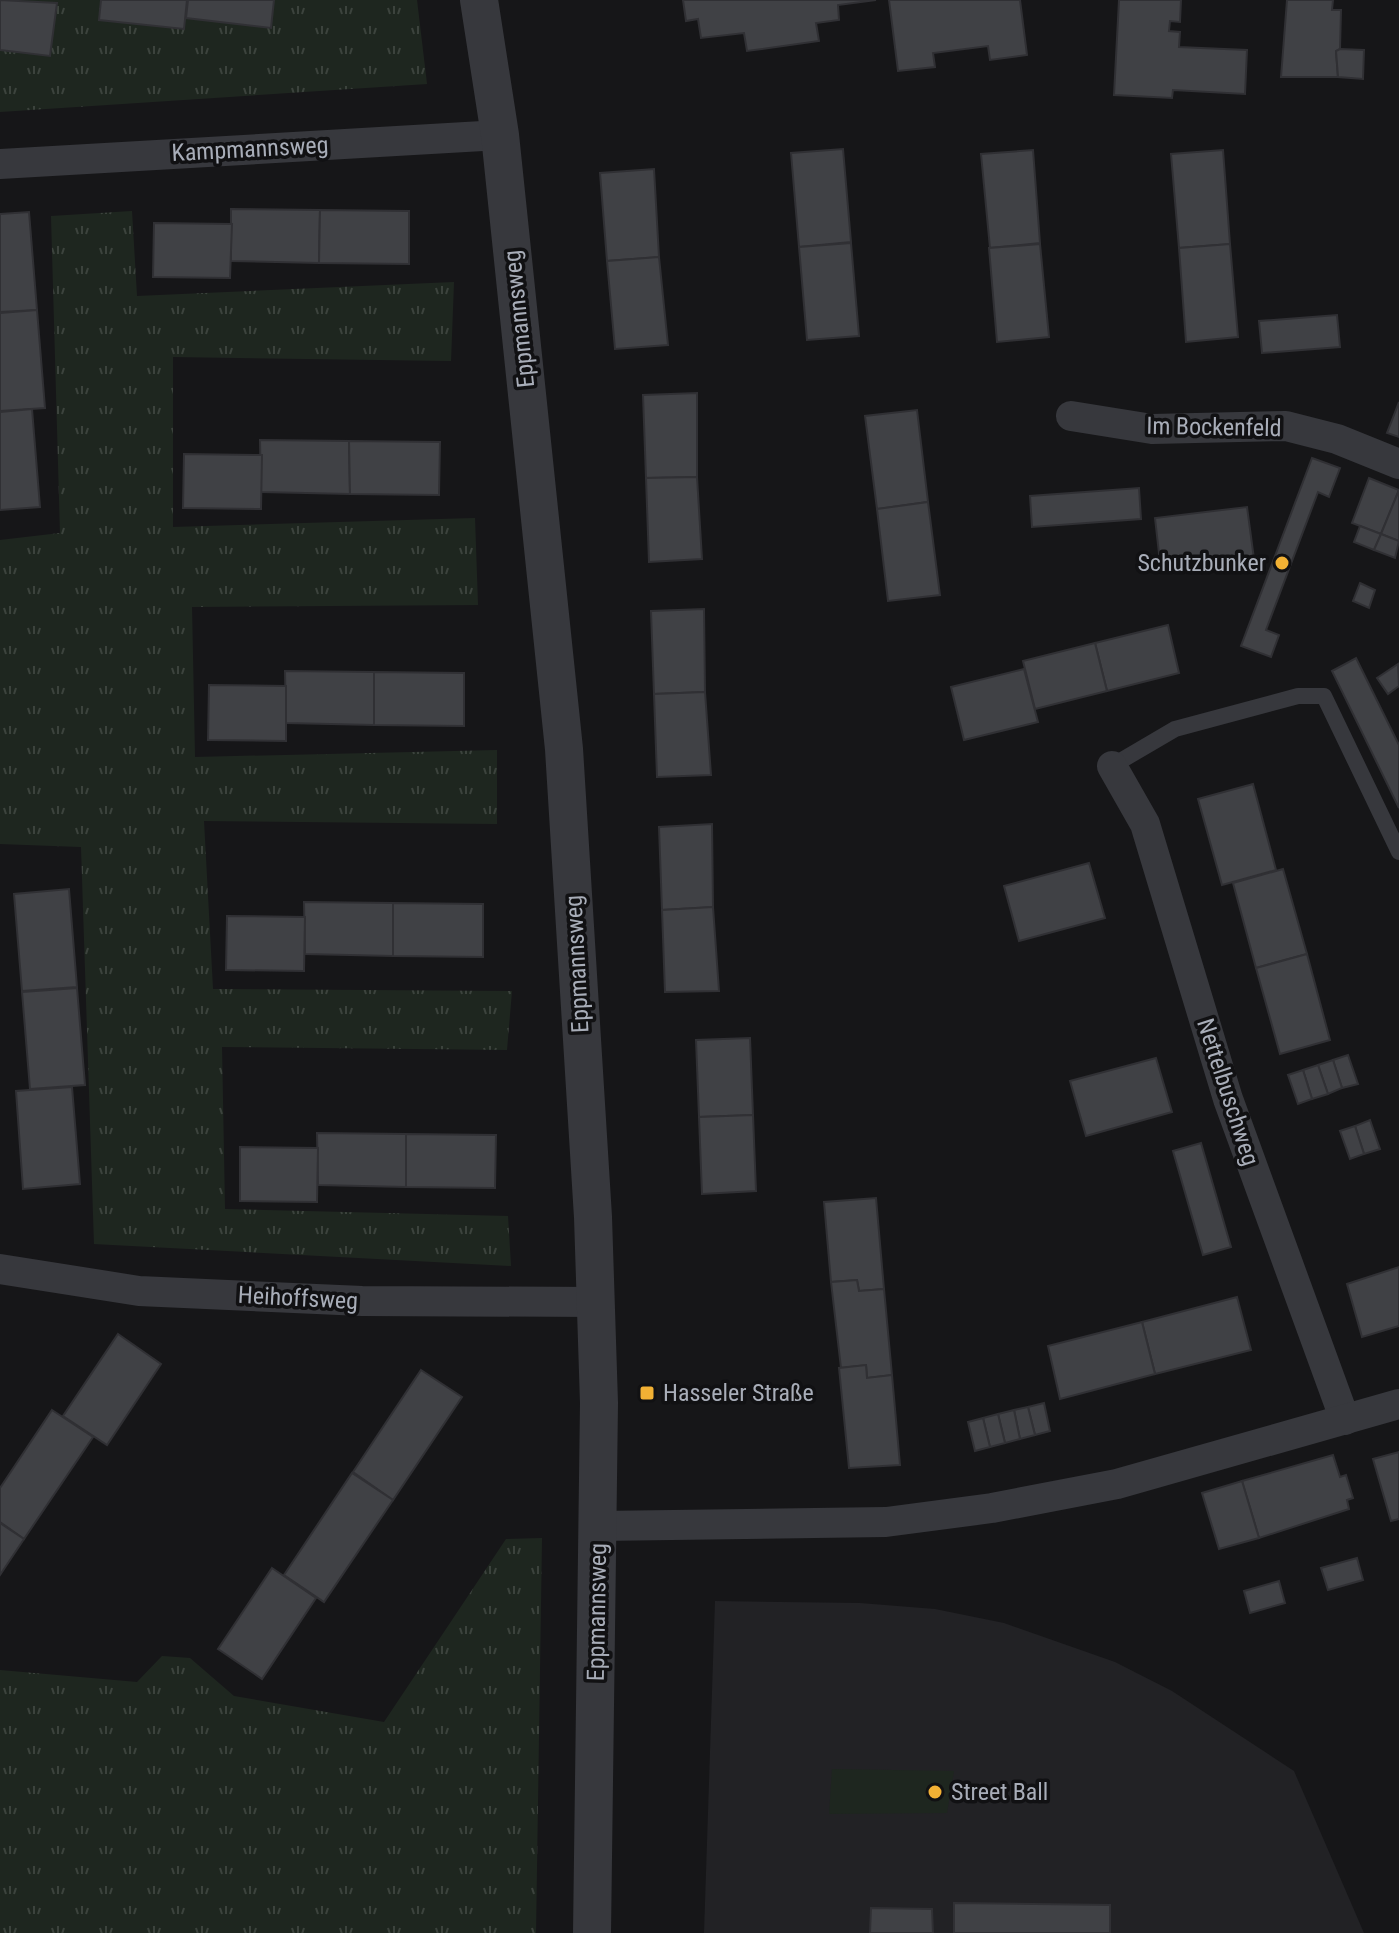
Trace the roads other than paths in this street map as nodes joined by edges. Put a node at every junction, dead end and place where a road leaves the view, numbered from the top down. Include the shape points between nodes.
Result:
1 (479, 0) edge
2 (500, 135) junction
3 (0, 164) edge
4 (1071, 416) dead end
5 (1399, 464) edge
6 (1112, 766) joint
7 (1399, 852) edge
8 (0, 1269) edge
9 (597, 1302) junction
10 (1399, 1404) edge
11 (1345, 1420) junction
12 (599, 1526) junction
13 (592, 1933) edge

1 - 2 street, Eppmannsweg
2 - 3 street, Kampmannsweg
2 - 9 street, Eppmannsweg via 564,749
4 - 5 street, Im Bockenfeld via 1152,429 1286,426
6 - 7 lane via 1175,729 1298,696 1324,696
6 - 11 street, Nettelbuschweg via 1145,824 1228,1099
8 - 9 street, Heihoffsweg via 139,1291 362,1301
9 - 12 street, Eppmannsweg
10 - 11 street
11 - 12 street via 1117,1484 992,1508 886,1522
12 - 13 street, Eppmannsweg

